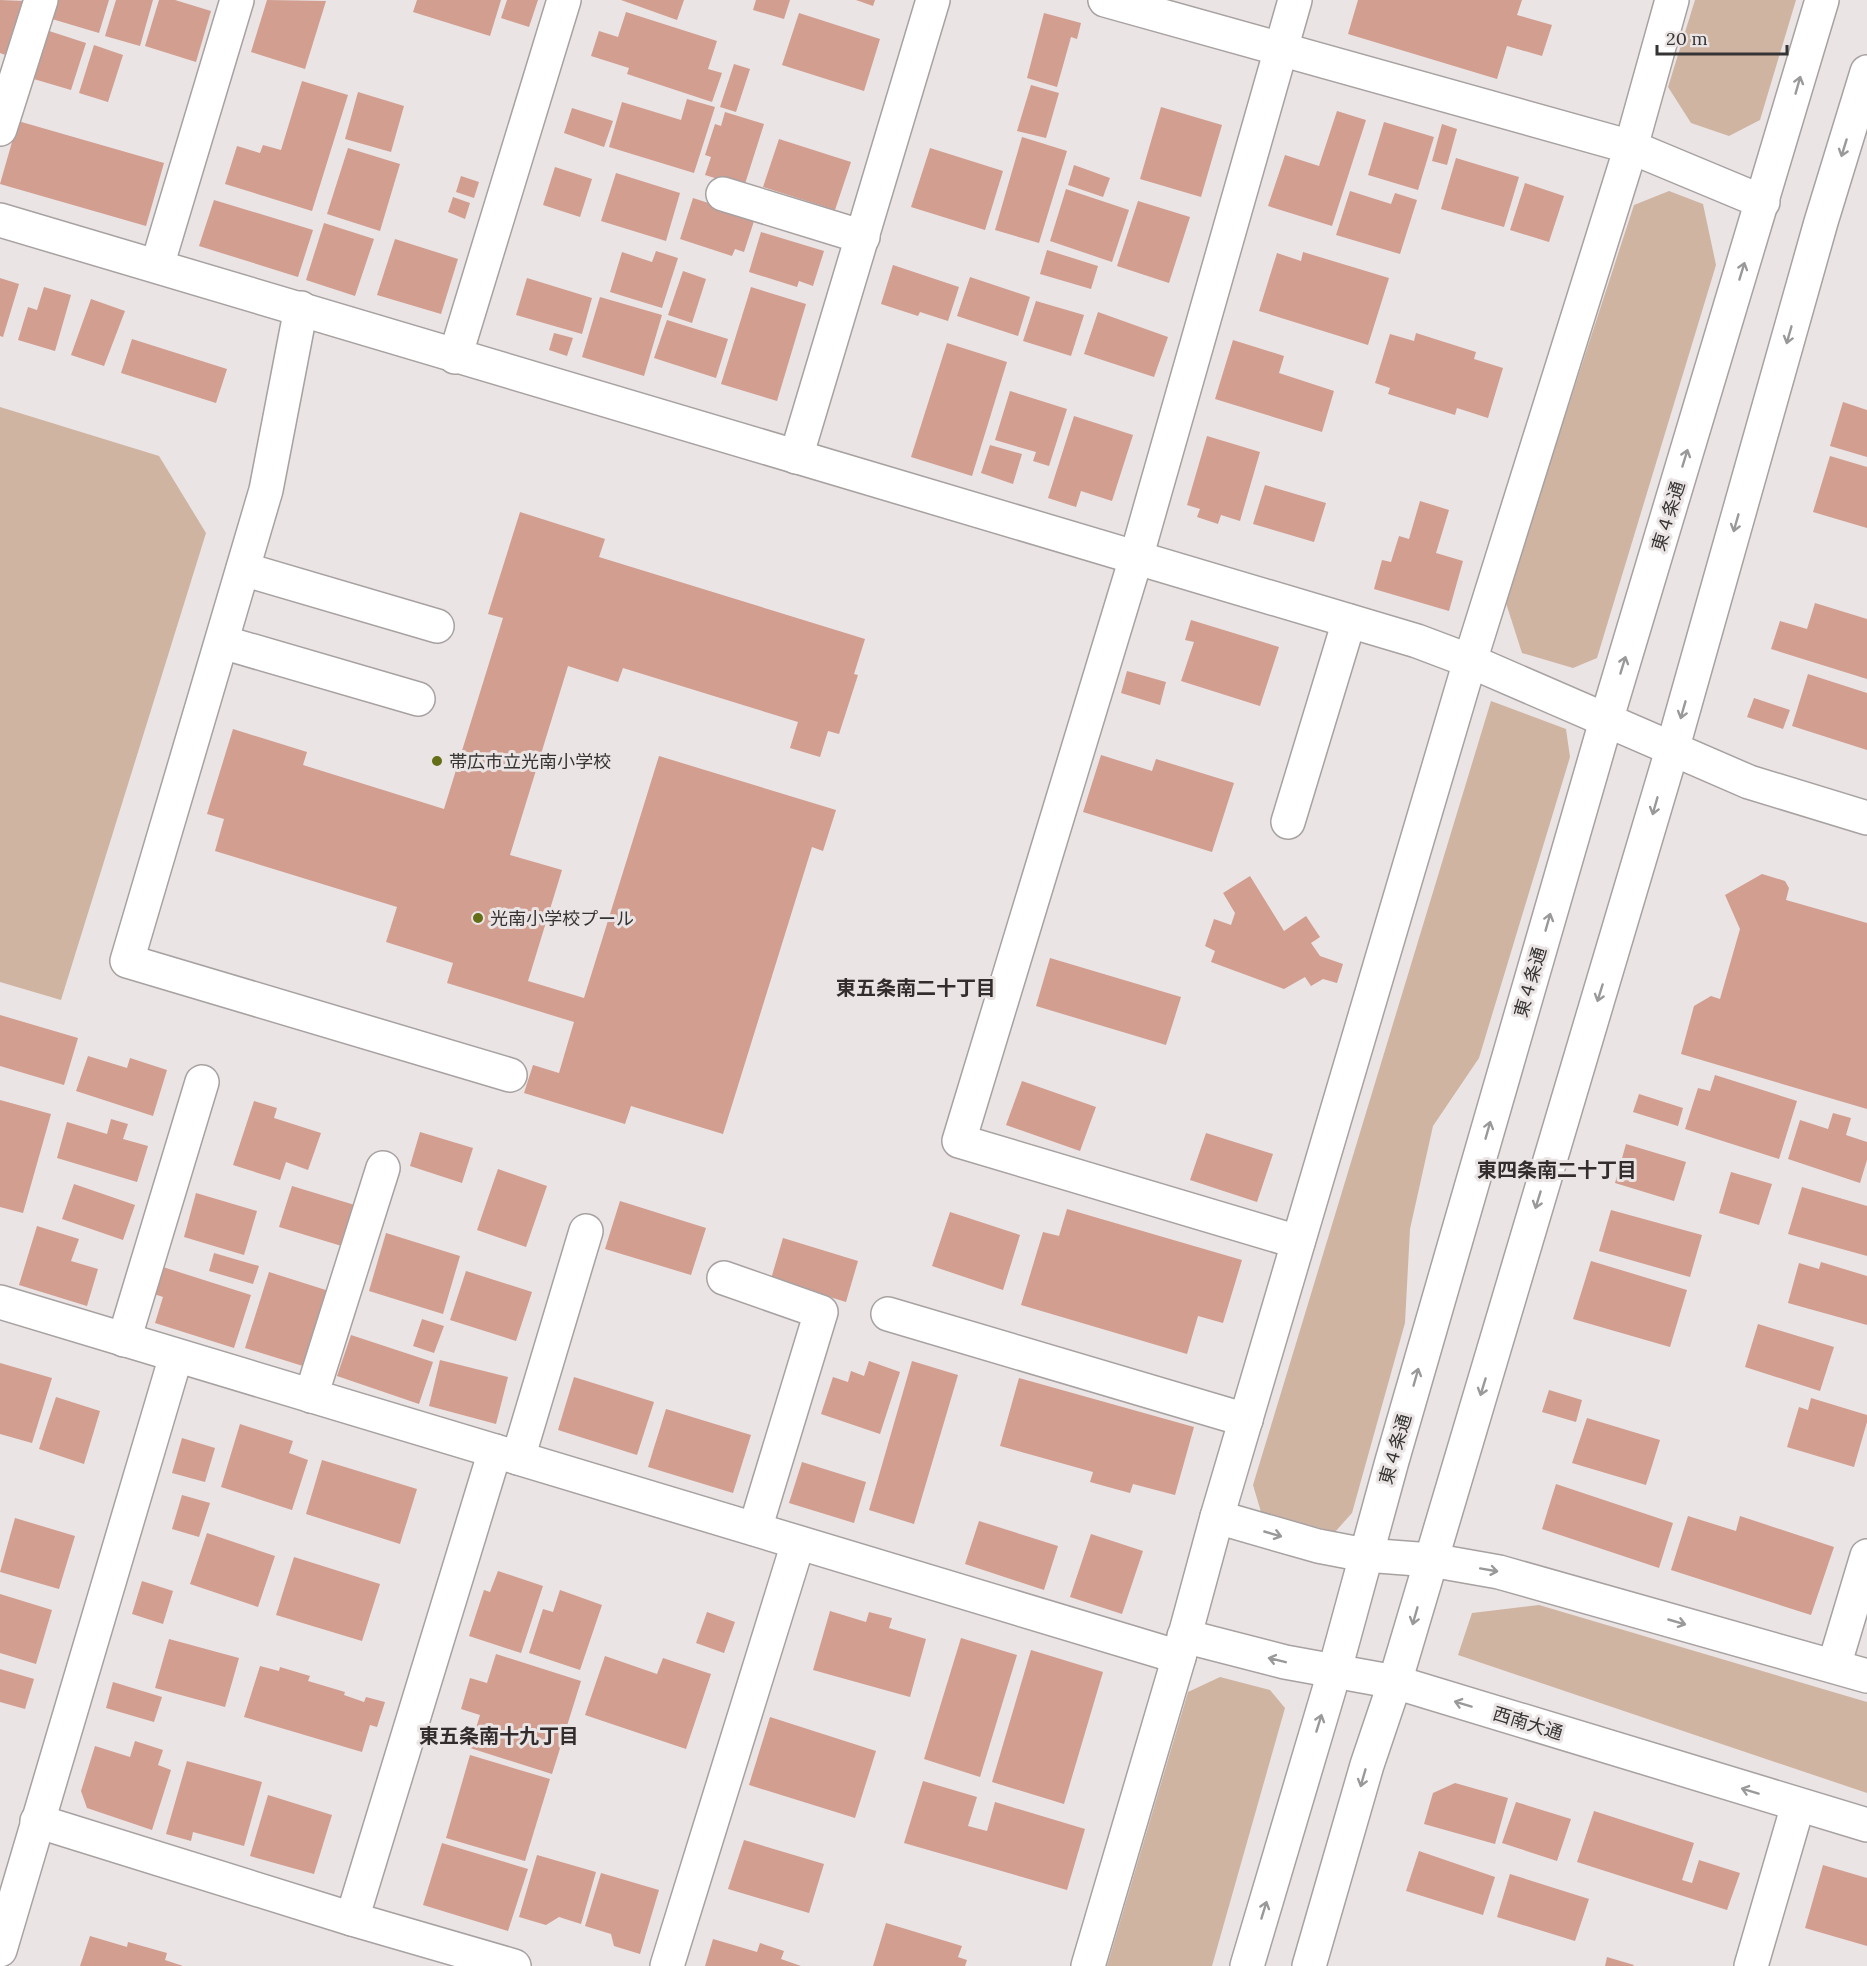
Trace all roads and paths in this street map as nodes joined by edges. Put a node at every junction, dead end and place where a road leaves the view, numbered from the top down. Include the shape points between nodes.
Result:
1 (41, 0) edge
2 (237, 0) edge
3 (564, 0) edge
4 (933, 0) edge
5 (1105, 0) edge
6 (1295, 0) edge
7 (1672, 0) edge
8 (1822, 0) edge
9 (1280, 49) junction
10 (1867, 72) edge
11 (0, 129) edge
12 (1631, 147) junction
13 (723, 194) dead end
14 (1763, 202) junction
15 (0, 220) edge
16 (863, 237) junction
17 (158, 266) junction
18 (301, 308) junction
19 (455, 357) junction
20 (796, 457) junction
21 (1136, 558) junction
22 (243, 569) junction
23 (1349, 621) junction
24 (436, 626) dead end
25 (222, 642) junction
26 (1470, 661) junction
27 (418, 699) dead end
28 (1606, 721) junction
29 (1672, 750) junction
30 (1867, 818) edge
31 (1288, 822) dead end
32 (510, 1075) dead end
33 (202, 1082) dead end
34 (383, 1168) dead end
35 (586, 1231) dead end
36 (1298, 1242) junction
37 (724, 1278) dead end
38 (0, 1302) edge
39 (888, 1314) dead end
40 (124, 1340) junction
41 (176, 1356) junction
42 (311, 1396) junction
43 (1246, 1420) junction
44 (506, 1455) junction
45 (1217, 1517) junction
46 (755, 1529) junction
47 (798, 1543) junction
48 (1365, 1555) junction
49 (1867, 1556) edge
50 (1431, 1560) junction
51 (1182, 1646) junction
52 (1834, 1666) junction
53 (1334, 1673) junction
54 (1867, 1676) edge
55 (1395, 1683) junction
56 (1798, 1805) junction
57 (37, 1821) junction
58 (1867, 1825) edge
59 (352, 1919) junction
60 (0, 1950) edge
61 (514, 1966) edge
62 (668, 1966) edge
63 (1088, 1966) edge
64 (1247, 1966) edge
65 (1309, 1966) edge
66 (1751, 1966) edge

1 - 11 street
2 - 17 street
3 - 19 street
4 - 16 street
5 - 9 street
6 - 9 street
7 - 12 street
14 -> 8 street, 東４条通
9 - 12 street
9 - 21 street
10 -> 29 street
12 - 14 street
12 - 26 street
13 - 16 street
28 -> 14 street, 東４条通
15 - 17 street
16 - 20 street
17 - 18 street
18 - 19 street
18 - 22 street via 266,490
19 - 20 street
20 - 21 street
21 - 23 street
21 - 36 street via 959,1141
22 - 24 street
22 - 25 street
23 - 26 street
23 - 31 street
25 - 27 street
25 - 32 street via 127,962
26 - 28 street
26 - 36 street
28 - 29 street
48 -> 28 street, 東４条通
29 - 30 street via 1749,782
29 -> 50 street
33 - 40 street
34 - 42 street
35 - 44 street
36 - 43 street
37 - 46 street via 821,1312
38 - 40 street, 西南大通
39 - 43 street
40 - 41 street, 西南大通
41 - 42 street, 西南大通
41 - 57 street
42 - 44 street, 西南大通
43 - 45 street
44 - 46 street, 西南大通
44 - 59 street
45 -> 48 street
45 - 51 street
46 - 47 street, 西南大通
47 - 51 street, 西南大通
47 - 62 street
48 - 50 street
48 - 53 street, 東４条通
49 - 52 street
50 -> 52 street via 1499,1572
50 -> 55 street
53 -> 51 street, 西南大通
51 - 63 street
52 - 54 street
53 - 55 street, 西南大通
64 -> 53 street, 東４条通
56 -> 55 street, 西南大通
55 -> 65 street
56 - 58 street, 西南大通
56 - 66 street
57 - 59 street
57 - 60 street
59 - 61 street

